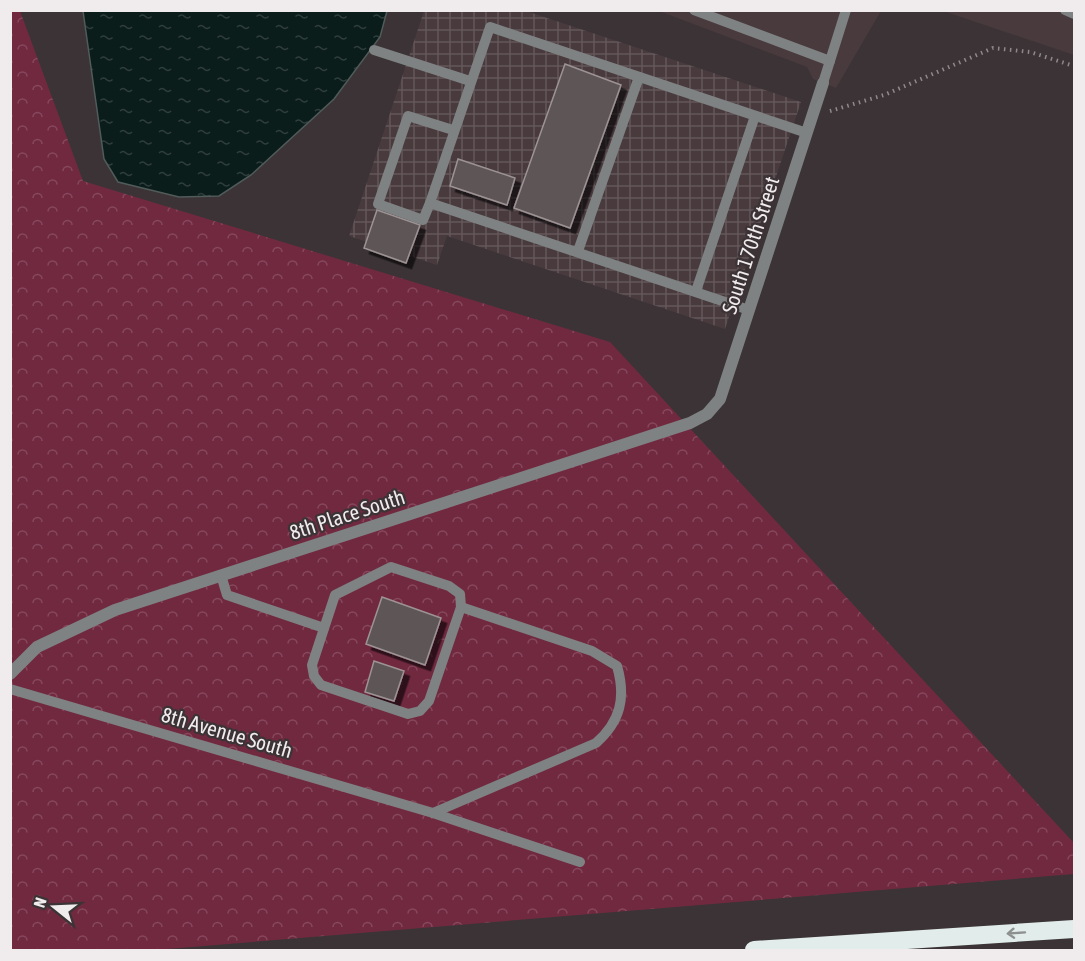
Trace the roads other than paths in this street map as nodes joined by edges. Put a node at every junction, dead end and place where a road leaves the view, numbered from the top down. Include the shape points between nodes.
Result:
1 (694, 10) edge
2 (846, 10) edge
3 (1065, 10) edge
4 (1074, 14) edge
5 (374, 50) dead end
6 (830, 61) junction
7 (639, 77) junction
8 (470, 81) junction
9 (823, 83) joint
10 (755, 116) junction
11 (453, 130) junction
12 (807, 133) junction
13 (430, 203) junction
14 (578, 251) junction
15 (696, 291) junction
16 (749, 310) junction
17 (707, 414) joint
18 (221, 575) junction
19 (461, 607) junction
20 (324, 628) junction
21 (10, 674) edge
22 (10, 689) edge
23 (433, 813) junction
24 (580, 862) dead end
25 (1074, 929) edge
26 (754, 951) edge

1 - 6 lane
2 - 6 lane
3 - 4 lane
5 - 8 lane
6 - 9 lane
7 - 8 lane via 490,27
7 - 10 lane
7 - 14 lane
8 - 11 lane
9 - 12 street, South 170th Street
10 - 12 lane
10 - 15 lane
11 - 13 lane
11 - 13 lane via 408,116 378,204 423,220
12 - 16 street, South 170th Street
13 - 14 lane
14 - 15 lane
15 - 16 lane
16 - 17 street, South 170th Street via 720,399
17 - 18 street, 8th Place South via 690,423
18 - 20 lane via 227,595
18 - 21 street, 8th Place South via 115,610 37,647
19 - 20 lane via 460,594 450,586 391,567 335,595
19 - 20 lane via 429,701 420,711 408,714 321,685 312,665
19 - 23 lane via 592,651 617,666 622,686 619,710 610,730 596,743
22 - 23 lane, 8th Avenue South
23 - 24 lane, 8th Avenue South
25 -> 26 highway

